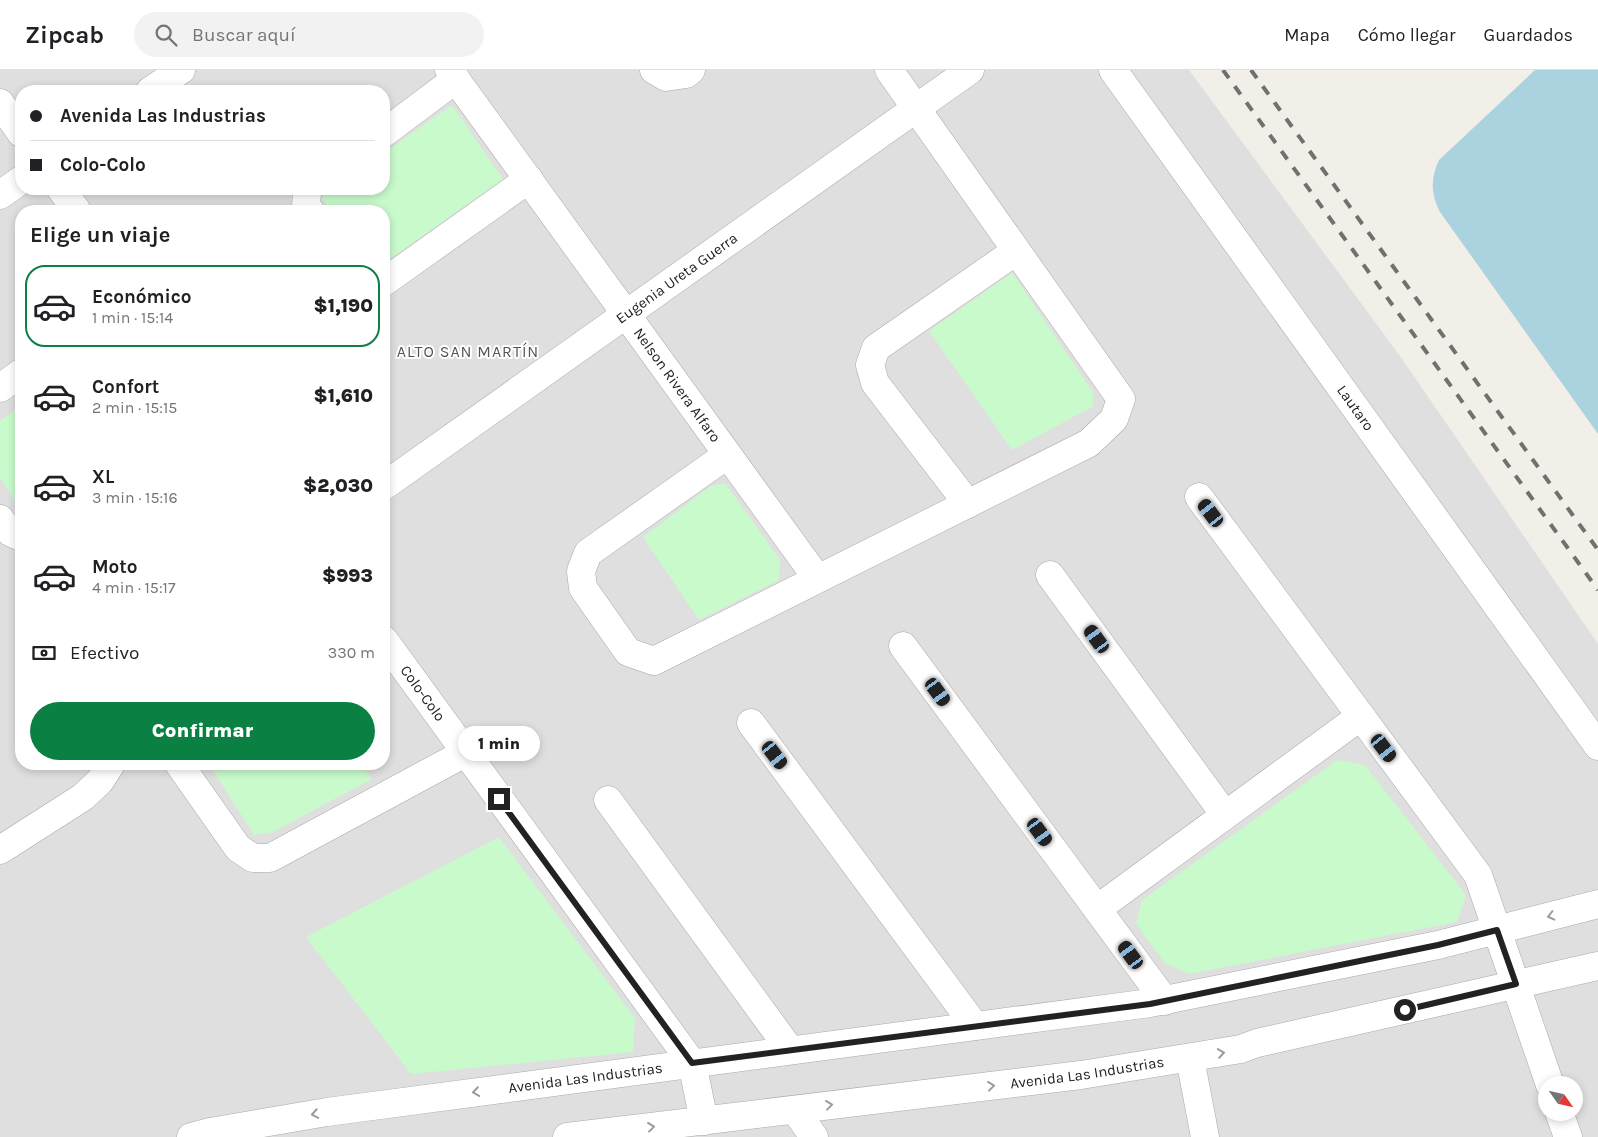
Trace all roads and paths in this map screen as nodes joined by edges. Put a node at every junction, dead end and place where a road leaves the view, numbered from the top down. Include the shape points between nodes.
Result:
1 (180, 70) edge
2 (654, 70) edge
3 (691, 70) edge
4 (889, 70) edge
5 (970, 70) edge
6 (1113, 70) edge
7 (453, 74) edge
8 (159, 85) edge
9 (0, 103) edge
10 (915, 108) junction
11 (15, 124) edge
12 (390, 128) edge
13 (529, 179) junction
14 (15, 184) edge
15 (0, 195) edge
16 (1016, 251) junction
17 (390, 278) edge
18 (626, 314) junction
19 (15, 377) edge
20 (0, 388) edge
21 (727, 455) junction
22 (390, 482) edge
23 (1199, 497) dead end
24 (968, 504) junction
25 (0, 518) edge
26 (15, 534) edge
27 (1050, 575) dead end
28 (818, 578) junction
29 (903, 646) dead end
30 (390, 648) edge
31 (1361, 716) junction
32 (751, 723) dead end
33 (1598, 746) edge
34 (465, 753) junction
35 (107, 770) edge
36 (183, 770) edge
37 (608, 800) dead end
38 (1225, 815) junction
39 (0, 850) edge
40 (1598, 904) edge
41 (1097, 909) junction
42 (1497, 930) junction
43 (1598, 966) edge
44 (1516, 984) junction
45 (1165, 1001) junction
46 (975, 1026) junction
47 (790, 1050) junction
48 (1190, 1058) junction
49 (692, 1063) junction
50 (1547, 1076) edge
51 (795, 1110) junction
52 (704, 1120) junction
53 (1563, 1121) edge
54 (191, 1137) edge
55 (568, 1137) edge
56 (814, 1137) edge
57 (1205, 1137) edge
58 (1568, 1137) edge

1 - 8 street
2 - 3 street via 666,77 686,74
4 - 10 street
5 - 10 street, Eugenia Ureta Guerra
6 - 33 street, Lautaro
7 - 12 street
7 - 13 street, Nelson Rivera Alfaro
9 - 11 street
10 - 16 street
10 - 18 street, Eugenia Ureta Guerra
13 - 17 street
13 - 18 street, Nelson Rivera Alfaro
14 - 15 street
16 - 24 street via 876,348 870,365 875,383
16 - 24 street via 1121,399 1114,419 1089,443
18 - 21 street, Nelson Rivera Alfaro
18 - 22 street, Eugenia Ureta Guerra
19 - 20 street
21 - 28 street, Nelson Rivera Alfaro
21 - 28 street via 588,553 581,571 583,588 628,652 654,661
23 - 31 street
24 - 28 street
25 - 26 street
27 - 38 street
29 - 41 street
30 - 34 street, Colo-Colo
31 - 38 street
31 - 42 street via 1478,874
32 - 46 street
34 - 36 street via 270,858 253,858 238,848
34 - 49 street, Colo-Colo
35 - 39 street via 83,797
37 - 47 street
38 - 41 street
40 -> 42 street, Avenida Las Industrias
41 - 45 street
42 - 44 street
42 - 45 street, Avenida Las Industrias
43 - 44 street, Avenida Las Industrias
48 -> 44 street, Avenida Las Industrias via 1242,1049
44 - 50 street
45 - 46 street, Avenida Las Industrias
46 - 47 street, Avenida Las Industrias
47 - 49 street, Avenida Las Industrias
51 -> 48 street, Avenida Las Industrias via 1082,1075
48 - 57 street
49 - 52 street, Colo-Colo
49 -> 54 street, Avenida Las Industrias via 326,1112
51 - 52 street, Avenida Las Industrias
51 - 56 street
55 -> 52 street, Avenida Las Industrias
53 - 58 street

